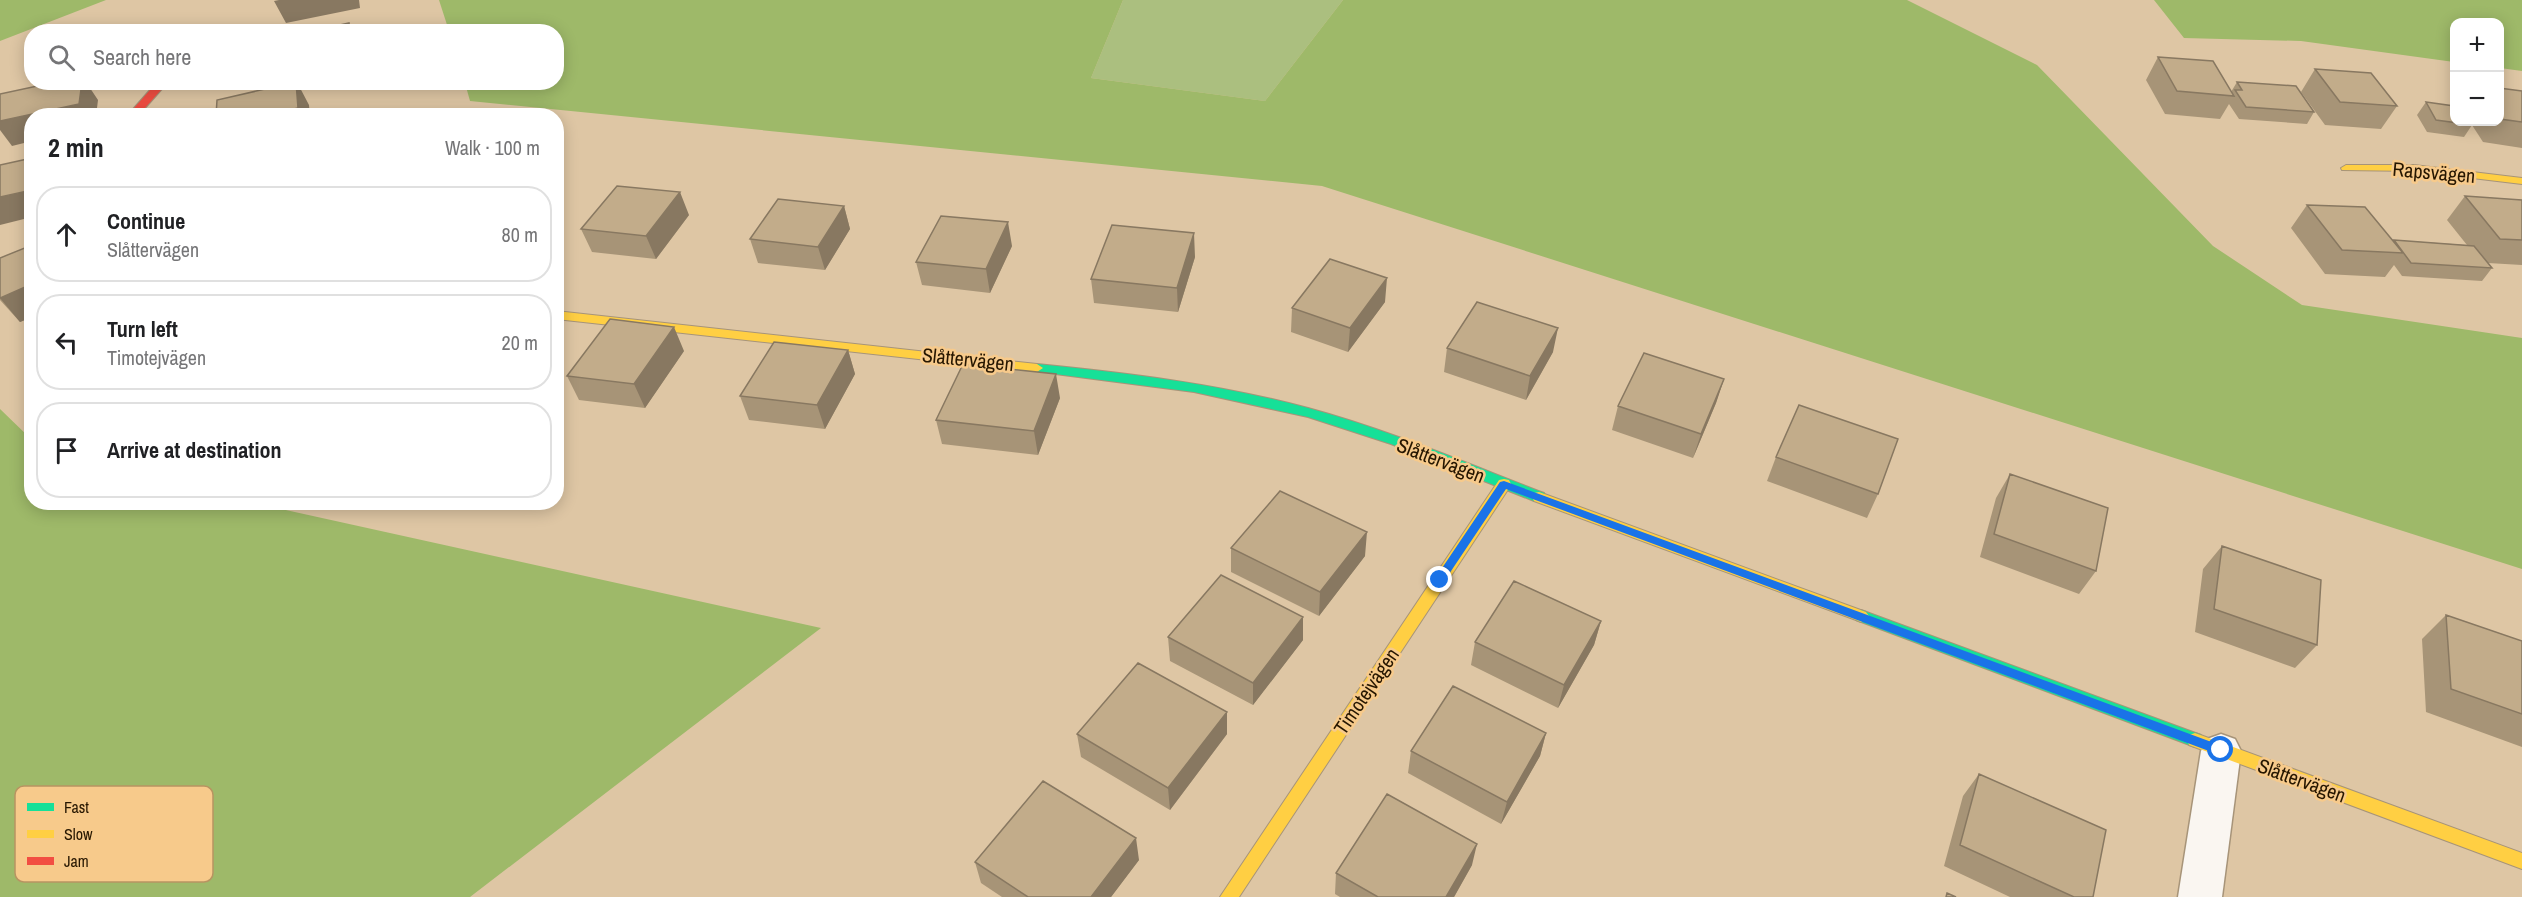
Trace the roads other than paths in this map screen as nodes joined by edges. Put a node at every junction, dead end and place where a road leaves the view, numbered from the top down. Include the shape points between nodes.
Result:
1 (155, 90) edge
2 (139, 108) edge
3 (2346, 168) dead end
4 (2522, 181) edge
5 (564, 316) edge
6 (1504, 484) junction
7 (2221, 750) junction
8 (2522, 861) edge
9 (1229, 897) edge
10 (2200, 897) edge

1 - 2 street
3 - 4 street, Rapsvägen via 2414,168
5 - 6 street, Slåttervägen via 1169,382 1252,398 1348,424
6 - 7 street, Slåttervägen
6 - 9 street, Timotejvägen
7 - 8 street, Slåttervägen
7 - 10 street

